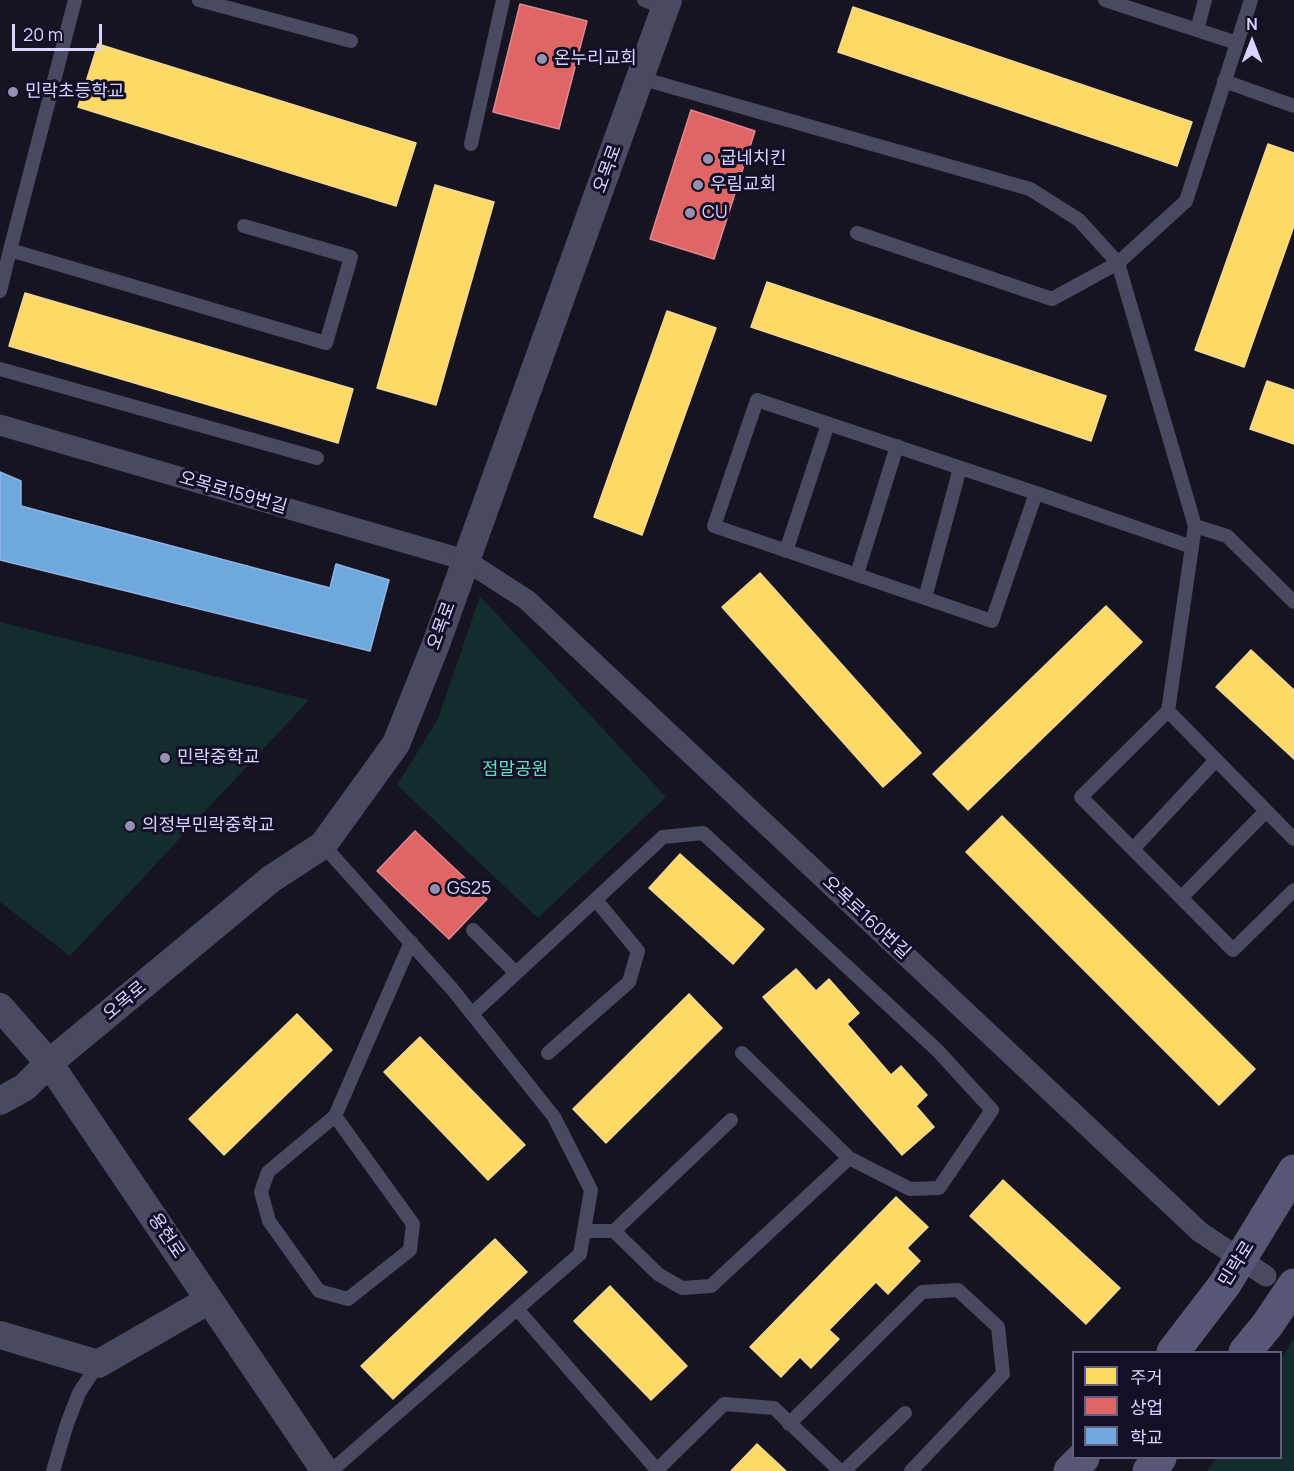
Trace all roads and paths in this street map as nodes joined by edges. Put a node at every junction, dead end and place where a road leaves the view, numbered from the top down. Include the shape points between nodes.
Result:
1 (75, 0) edge
2 (200, 0) edge
3 (503, 0) edge
4 (1105, 0) edge
5 (1205, 0) edge
6 (1251, 0) edge
7 (659, 3) edge
8 (1129, 4) edge
9 (1197, 30) junction
10 (351, 41) dead end
11 (1236, 43) junction
12 (640, 78) junction
13 (1224, 81) junction
14 (1294, 106) edge
15 (471, 144) dead end
16 (244, 226) dead end
17 (857, 233) dead end
18 (10, 250) junction
19 (1118, 262) junction
20 (0, 291) edge
21 (0, 369) edge
22 (828, 424) junction
23 (0, 425) edge
24 (897, 447) junction
25 (317, 458) dead end
26 (960, 468) junction
27 (1036, 493) junction
28 (1195, 526) junction
29 (1192, 547) junction
30 (786, 551) junction
31 (465, 560) junction
32 (857, 574) junction
33 (926, 598) junction
34 (1294, 602) edge
35 (1168, 711) junction
36 (1216, 760) junction
37 (1266, 811) junction
38 (1294, 839) edge
39 (323, 845) junction
40 (1133, 849) junction
41 (1294, 890) edge
42 (1181, 898) junction
43 (596, 900) junction
44 (473, 930) dead end
45 (411, 942) junction
46 (516, 973) junction
47 (0, 1007) edge
48 (472, 1014) junction
49 (548, 1053) dead end
50 (742, 1053) dead end
51 (49, 1063) junction
52 (0, 1101) edge
53 (334, 1116) junction
54 (731, 1120) dead end
55 (849, 1158) junction
56 (1294, 1171) edge
57 (584, 1231) junction
58 (614, 1231) junction
59 (1280, 1281) edge
60 (208, 1300) junction
61 (517, 1309) junction
62 (0, 1335) edge
63 (1175, 1351) edge
64 (1247, 1351) edge
65 (98, 1364) junction
66 (905, 1413) dead end
67 (789, 1424) junction
68 (1082, 1459) edge
69 (1159, 1459) edge
70 (658, 1470) edge
71 (54, 1471) edge
72 (324, 1471) edge
73 (331, 1471) edge
74 (840, 1471) edge
75 (844, 1471) edge
76 (911, 1471) edge
77 (1071, 1471) edge
78 (1149, 1471) edge

1 - 18 lane
2 - 10 lane
3 - 15 lane
4 - 8 lane
5 - 9 lane
6 - 11 lane
7 - 12 street, 오목로
8 - 9 lane
9 - 11 lane
11 - 13 lane
12 - 19 lane via 1030,189 1079,220
12 - 31 street, 오목로
13 - 14 lane
13 - 19 lane via 1186,201
16 - 18 lane via 351,257 326,343
17 - 19 lane via 1052,299
18 - 20 lane
19 - 28 lane
21 - 25 lane
22 - 24 lane
22 - 30 lane
22 - 30 lane via 757,400 714,526
23 - 31 street, 오목로159번길
24 - 26 lane
24 - 32 lane
26 - 27 lane
26 - 33 lane
27 - 29 lane
27 - 33 lane via 992,621
28 - 29 lane
28 - 34 lane via 1227,536
29 - 35 lane
30 - 32 lane
31 - 39 street, 오목로 via 396,744
31 - 59 street, 오목로160번길 via 527,600 1200,1232
32 - 33 lane
35 - 36 lane
35 - 40 lane via 1081,796
36 - 37 lane
36 - 40 lane
37 - 38 lane
37 - 42 lane
39 - 45 lane
39 - 51 street, 오목로 via 271,879
40 - 42 lane
41 - 42 lane via 1233,950
43 - 46 lane
43 - 49 lane via 638,951 629,982
43 - 55 lane via 663,837 704,833 938,1051 992,1110 939,1188 910,1189
44 - 46 lane
45 - 48 lane
45 - 53 lane
46 - 48 lane
47 - 51 street, 용현로
48 - 57 lane via 560,1128 591,1190
50 - 55 lane
51 - 52 street, 오목로 via 25,1087
51 - 60 street, 용현로
53 - 53 lane via 268,1172 261,1192 269,1221 319,1291 348,1299 410,1250 413,1224
54 - 58 lane
55 - 58 lane via 711,1286 682,1288 658,1274
56 - 63 main road, 민락로 via 1225,1284
57 - 58 lane
57 - 61 lane via 580,1254
59 - 64 main road via 1268,1324
60 - 65 street
60 - 72 street, 용현로
61 - 70 lane
61 - 73 lane
62 - 65 street
65 - 71 lane via 79,1394
66 - 75 lane
67 - 70 lane via 774,1408 724,1404
67 - 74 lane
67 - 76 lane via 922,1292 958,1290 998,1328 1003,1374
68 - 77 main road
69 - 78 main road

